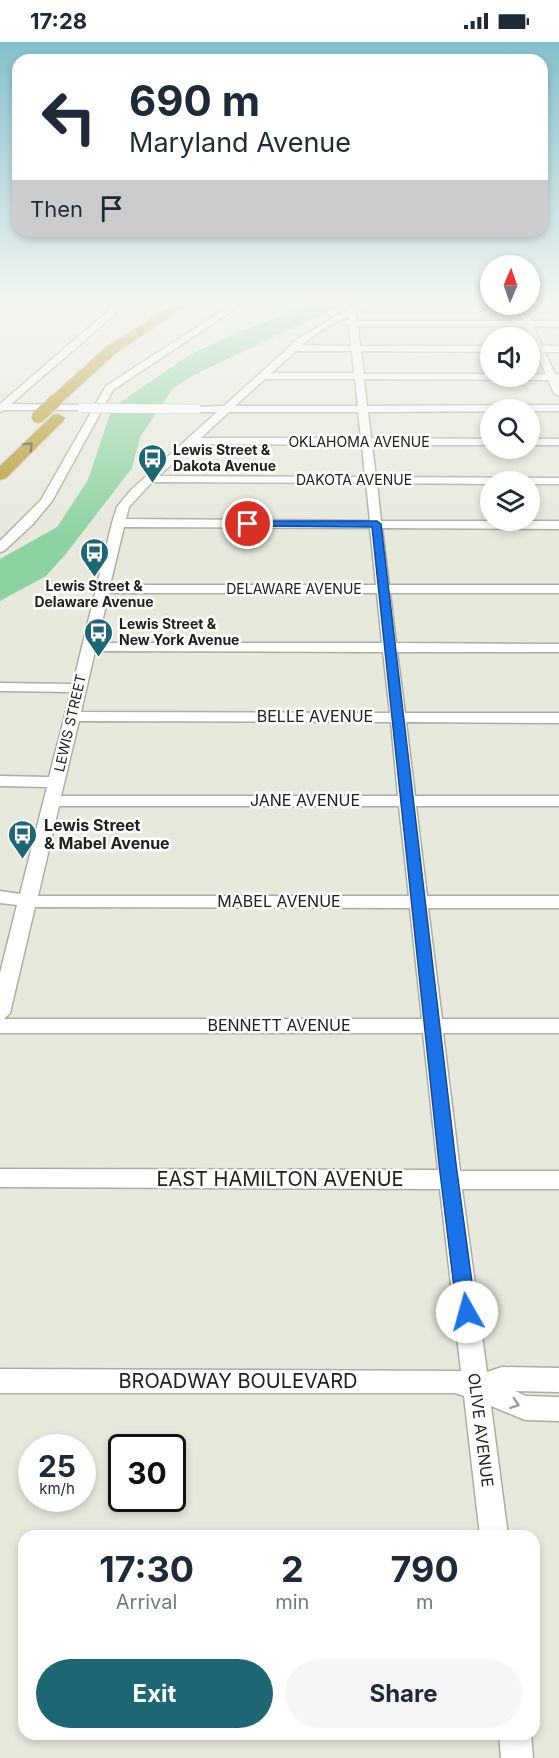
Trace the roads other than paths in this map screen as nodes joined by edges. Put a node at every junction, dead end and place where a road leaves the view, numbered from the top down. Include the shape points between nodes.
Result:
1 (22, 378) edge
2 (36, 378) edge
3 (80, 378) edge
4 (102, 378) edge
5 (124, 378) edge
6 (261, 378) edge
7 (359, 378) edge
8 (555, 378) edge
9 (559, 393) edge
10 (0, 396) edge
11 (78, 404) junction
12 (228, 407) junction
13 (363, 407) junction
14 (1, 408) edge
15 (559, 408) edge
16 (191, 441) junction
17 (367, 442) junction
18 (480, 442) edge
19 (540, 442) edge
20 (559, 442) edge
21 (0, 454) edge
22 (0, 475) edge
23 (148, 479) junction
24 (371, 480) junction
25 (559, 481) edge
26 (118, 523) junction
27 (377, 524) junction
28 (559, 525) edge
29 (0, 548) edge
30 (102, 589) junction
31 (384, 589) junction
32 (559, 589) edge
33 (88, 647) junction
34 (390, 647) junction
35 (559, 648) edge
36 (0, 687) edge
37 (78, 688) junction
38 (71, 716) junction
39 (398, 716) junction
40 (559, 718) edge
41 (0, 781) edge
42 (56, 782) junction
43 (407, 800) junction
44 (51, 801) junction
45 (559, 801) edge
46 (0, 897) edge
47 (27, 900) junction
48 (419, 901) junction
49 (559, 902) edge
50 (0, 1013) edge
51 (432, 1025) junction
52 (0, 1026) edge
53 (559, 1026) edge
54 (0, 1178) edge
55 (450, 1179) junction
56 (559, 1180) edge
57 (559, 1380) edge
58 (0, 1381) edge
59 (475, 1387) junction
60 (559, 1408) edge
61 (493, 1530) edge
62 (516, 1740) edge
63 (517, 1758) edge

1 - 10 street
2 - 14 street
3 - 21 highway, bridge
4 - 11 highway
5 - 29 street via 109,388 46,501
6 - 12 street, LEWIS STREET
7 - 13 street, OLIVE AVENUE
8 - 9 street
11 - 12 street, bridge
11 - 14 street
22 -> 11 highway via 58,418
12 - 13 street
12 - 16 street, LEWIS STREET
13 - 15 street
13 - 17 street, OLIVE AVENUE
16 - 17 street, OKLAHOMA AVENUE
16 - 23 street, LEWIS STREET
17 - 18 street, OKLAHOMA AVENUE
17 - 24 street, OLIVE AVENUE
19 - 20 street
23 - 24 street, DAKOTA AVENUE
23 - 26 street, LEWIS STREET via 128,499
24 - 25 street, DAKOTA AVENUE
24 - 27 street, OLIVE AVENUE
26 - 27 street
26 - 30 street, LEWIS STREET
27 - 28 street
27 - 31 street, OLIVE AVENUE
30 - 31 street, DELAWARE AVENUE
30 - 33 street, LEWIS STREET
31 - 32 street, DELAWARE AVENUE
31 - 34 street, OLIVE AVENUE
33 - 34 street
33 - 37 street, LEWIS STREET
34 - 35 street
34 - 39 street, OLIVE AVENUE
36 - 37 street
37 - 38 street, LEWIS STREET
38 - 39 street, BELLE AVENUE
38 - 42 street, LEWIS STREET
39 - 40 street, BELLE AVENUE
39 - 43 street, OLIVE AVENUE
41 - 42 street
42 - 44 street, LEWIS STREET
43 - 44 street, JANE AVENUE
43 - 45 street, JANE AVENUE
43 - 48 street, OLIVE AVENUE
44 - 47 street, LEWIS STREET
46 - 47 street, MABEL AVENUE
47 - 48 street, MABEL AVENUE
47 - 50 street, LEWIS STREET
48 - 49 street, MABEL AVENUE
48 - 51 street, OLIVE AVENUE
51 - 52 street, BENNETT AVENUE
51 - 53 street, BENNETT AVENUE
51 - 55 street, OLIVE AVENUE
54 - 55 street, EAST HAMILTON AVENUE
55 - 56 street, EAST HAMILTON AVENUE
55 - 59 street, OLIVE AVENUE
57 - 59 street, BROADWAY BOULEVARD via 502,1379
58 - 59 street, BROADWAY BOULEVARD via 455,1381
59 -> 60 street, BROADWAY BOULEVARD via 525,1408
59 - 61 street, OLIVE AVENUE
62 - 63 street

